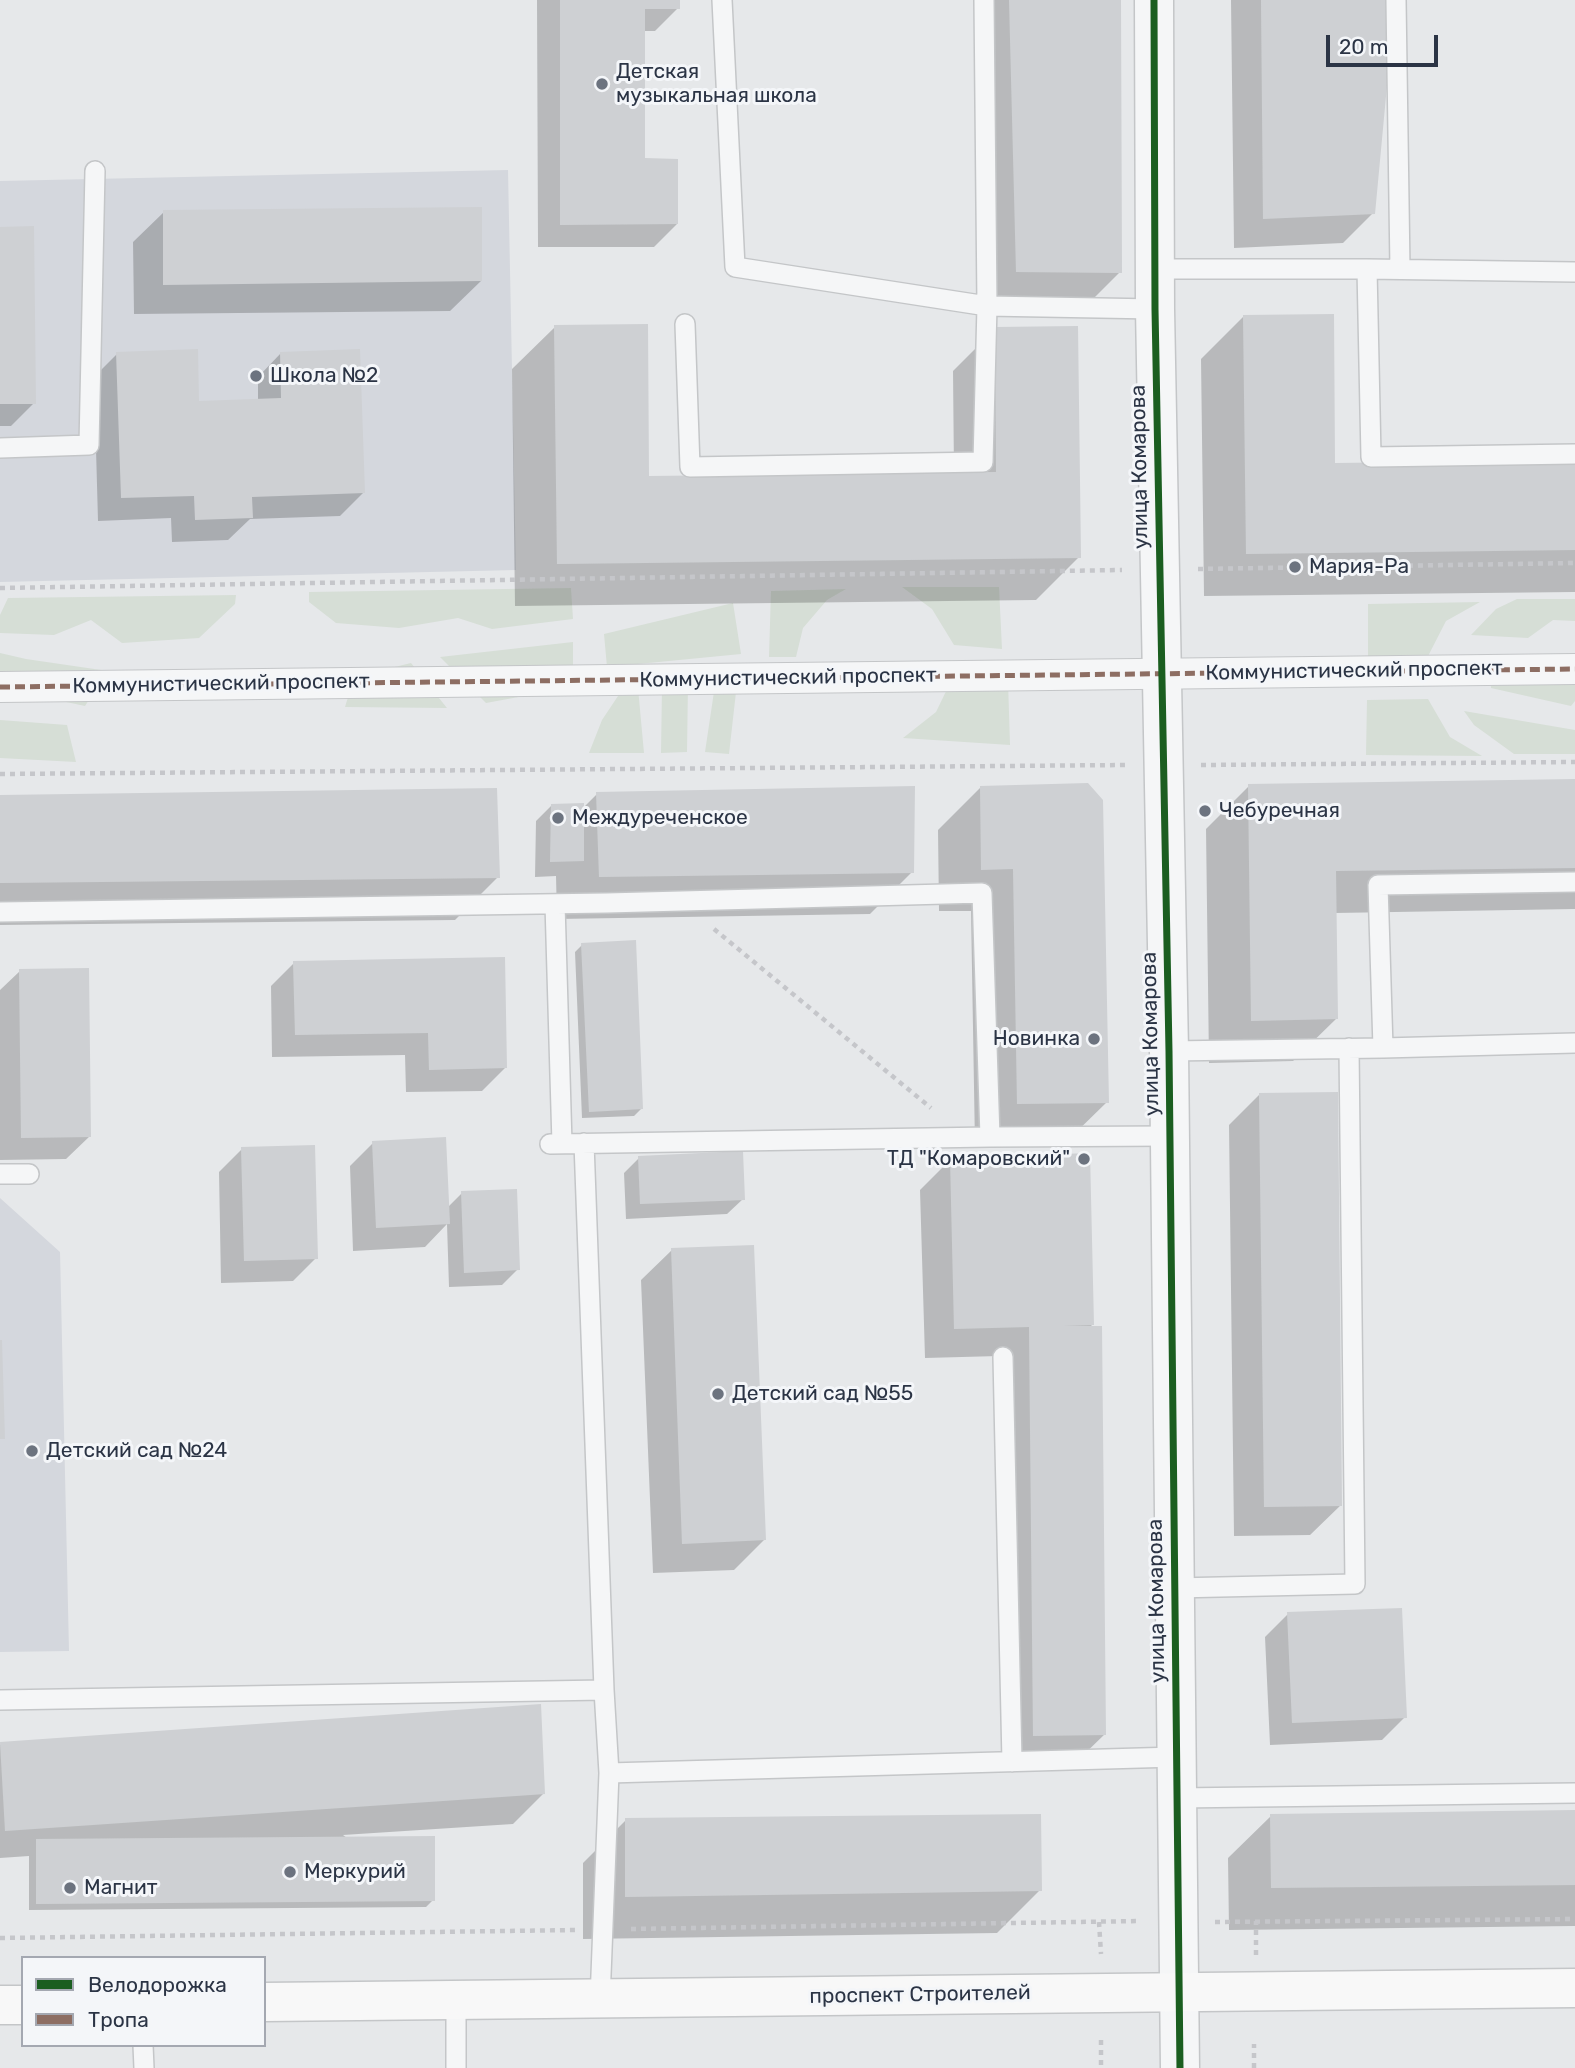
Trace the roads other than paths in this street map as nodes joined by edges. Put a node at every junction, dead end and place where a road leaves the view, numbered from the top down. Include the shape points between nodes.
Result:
1 (722, 0) edge
2 (984, 0) edge
3 (1154, 0) edge
4 (1396, 0) edge
5 (95, 171) dead end
6 (1155, 269) junction
7 (1367, 269) junction
8 (1400, 269) junction
9 (1575, 272) edge
10 (987, 306) junction
11 (1155, 309) junction
12 (685, 324) dead end
13 (0, 448) edge
14 (1575, 454) edge
15 (1575, 668) edge
16 (1161, 673) junction
17 (0, 687) edge
18 (1575, 882) edge
19 (555, 904) junction
20 (0, 912) edge
21 (1575, 1044) edge
22 (1349, 1048) junction
23 (1383, 1048) junction
24 (1169, 1051) junction
25 (1170, 1136) junction
26 (990, 1137) junction
27 (584, 1143) junction
28 (0, 1174) edge
29 (29, 1174) dead end
30 (1003, 1357) dead end
31 (1175, 1588) junction
32 (604, 1690) junction
33 (0, 1700) edge
34 (1176, 1757) junction
35 (1012, 1762) junction
36 (609, 1773) junction
37 (1575, 1793) edge
38 (1177, 1798) junction
39 (1575, 1988) edge
40 (1179, 1992) junction
41 (600, 2000) junction
42 (456, 2001) junction
43 (266, 2002) edge
44 (0, 2005) edge
45 (21, 2005) edge
46 (143, 2047) edge
47 (144, 2068) edge
48 (456, 2068) edge
49 (1180, 2068) edge

1 - 10 lane via 735,267
2 - 10 lane
3 - 6 street, улица Комарова
4 - 8 lane
5 - 13 lane via 89,445
6 - 7 lane
6 - 11 street, улица Комарова
7 - 8 lane
7 - 14 lane via 1371,457
8 - 9 lane
10 - 11 lane
10 - 12 lane via 983,461 690,467
11 - 16 street, улица Комарова
15 - 16 street, Коммунистический проспект
16 - 17 street, Коммунистический проспект
16 - 24 street, улица Комарова
18 - 23 lane via 1378,885
19 - 20 lane
19 - 26 lane via 982,893
19 - 27 lane via 556,1144
21 - 23 lane
22 - 23 lane
22 - 24 lane
22 - 31 lane via 1355,1584
24 - 25 street, улица Комарова
25 - 26 lane
25 - 31 street, улица Комарова
26 - 27 lane
27 - 32 lane
28 - 29 lane
30 - 35 lane
31 - 34 street, улица Комарова
32 - 33 lane
32 - 36 lane
34 - 35 lane
34 - 38 street, улица Комарова
35 - 36 lane
36 - 41 lane
37 - 38 lane
38 - 40 street, улица Комарова
39 - 40 main road, проспект Строителей
40 - 41 main road, проспект Строителей
40 - 49 street, улица Комарова
41 - 42 main road, проспект Строителей
42 - 43 main road, проспект Строителей
42 - 48 lane
44 - 45 main road
46 - 47 lane

